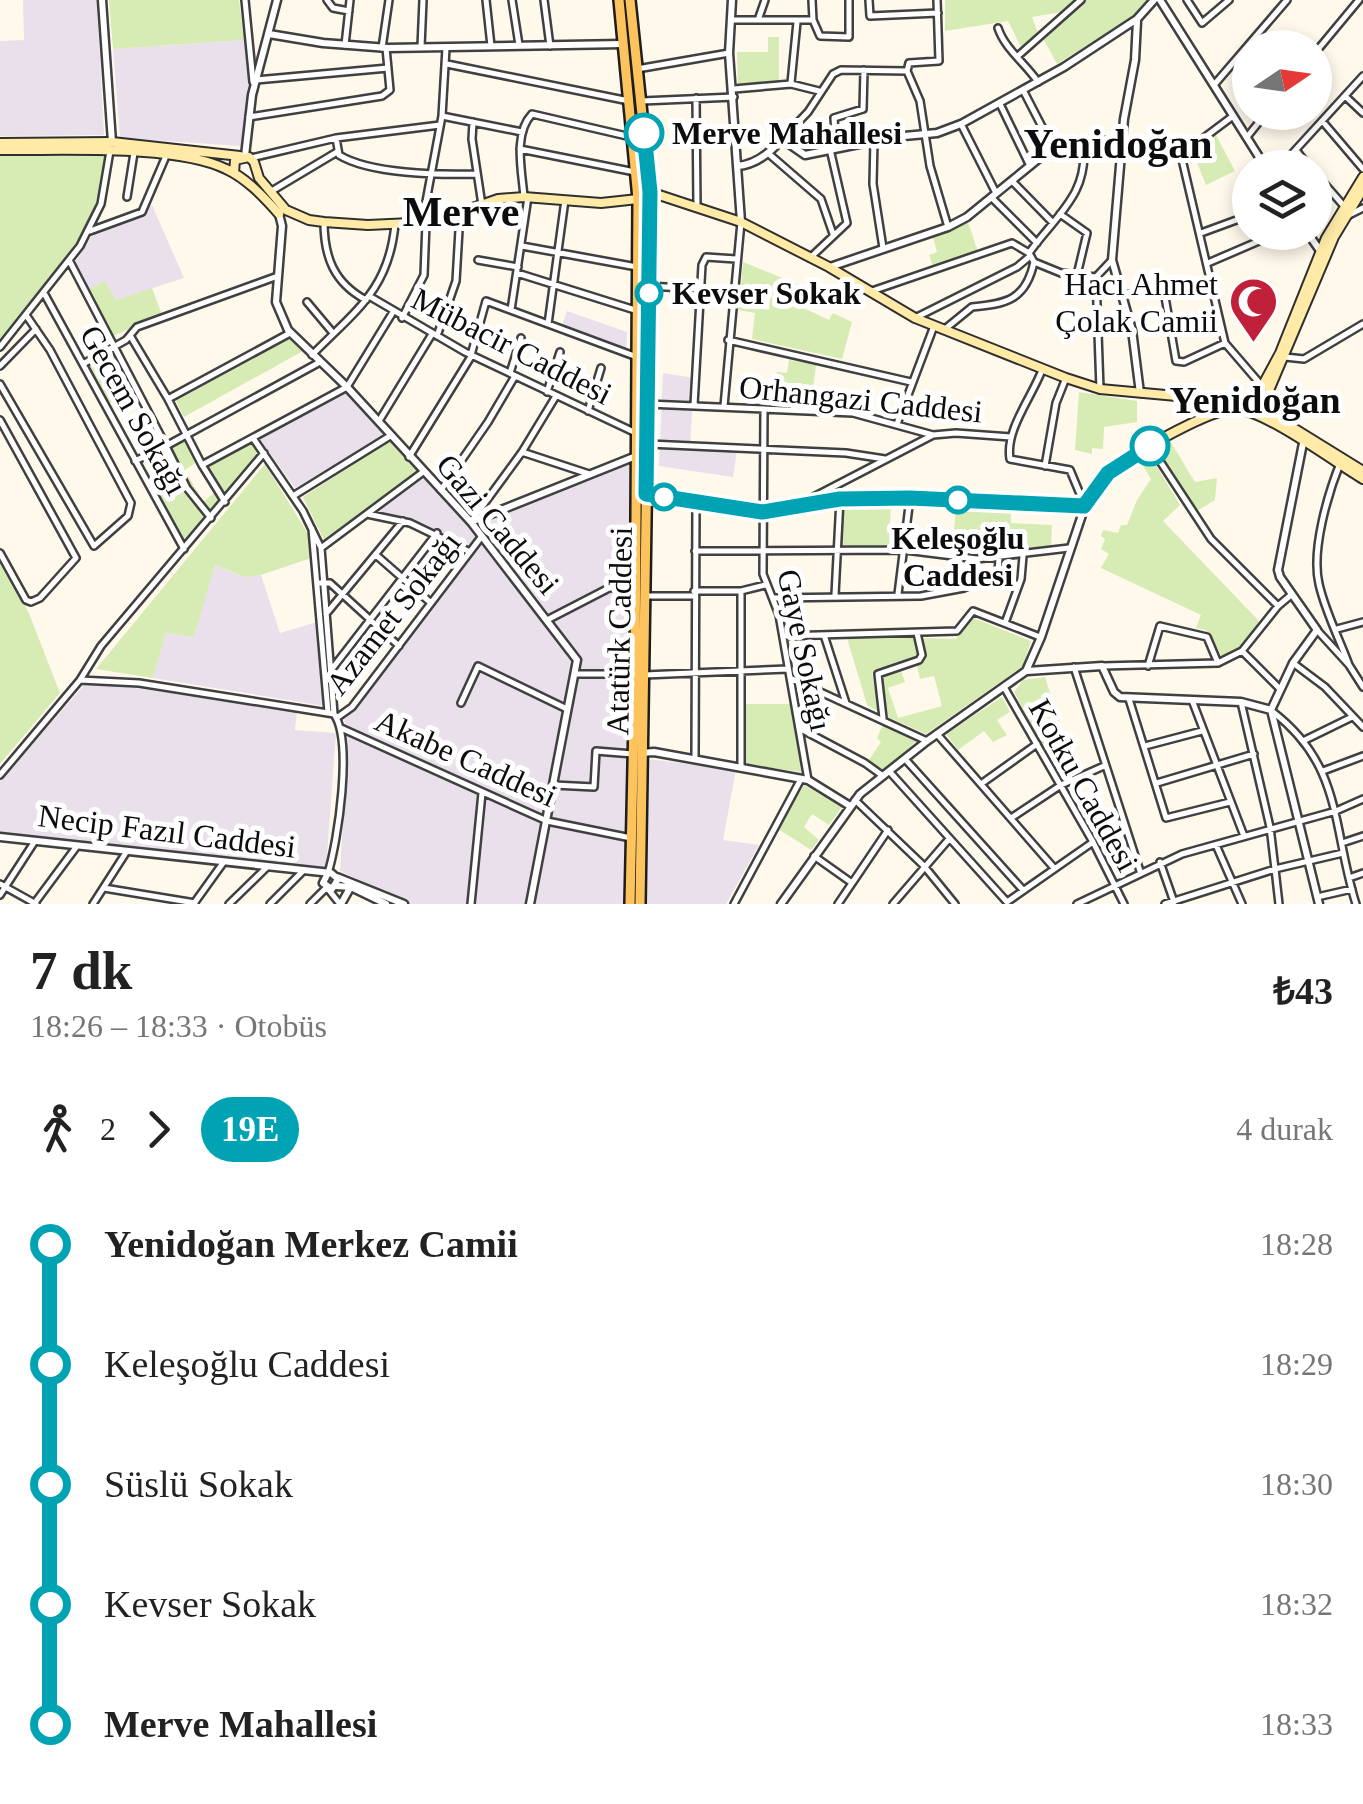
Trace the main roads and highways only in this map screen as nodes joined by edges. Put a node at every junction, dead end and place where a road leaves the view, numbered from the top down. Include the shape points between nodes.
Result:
1 (618, 0) edge
2 (630, 0) edge
3 (634, 101) junction
4 (0, 143) edge
5 (111, 147) junction
6 (0, 150) edge
7 (167, 152) junction
8 (246, 157) junction
9 (255, 171) junction
10 (234, 173) junction
11 (1363, 178) edge
12 (245, 179) junction
13 (1363, 189) edge
14 (270, 192) junction
15 (650, 192) junction
16 (638, 198) junction
17 (1345, 209) junction
18 (1323, 253) junction
19 (1265, 388) junction
20 (1195, 397) junction
21 (1222, 399) junction
22 (1239, 399) junction
23 (1256, 408) junction
24 (1221, 411) junction
25 (1275, 416) junction
26 (1205, 419) junction
27 (1304, 439) junction
28 (1341, 461) junction
29 (1362, 468) edge
30 (1363, 480) edge
31 (641, 494) junction
32 (639, 674) junction
33 (638, 753) junction
34 (630, 904) edge
35 (640, 904) edge

1 - 3 main road, Atatürk Caddesi
2 - 3 main road, Atatürk Caddesi
3 - 15 main road, Atatürk Caddesi
3 - 16 main road, Atatürk Caddesi
4 - 5 main road
5 - 6 main road
5 - 7 main road
5 - 7 main road
7 - 8 main road
7 - 10 main road
8 - 9 main road
8 - 10 main road via 234,163
9 - 12 main road
9 - 14 main road
10 - 12 main road
11 - 17 main road
12 - 14 main road via 278,214
13 - 17 main road
14 - 16 main road via 294,214 324,222 395,224 424,223 498,199
15 - 16 main road
15 - 20 main road via 741,222 915,318 1066,378
15 - 31 main road, Atatürk Caddesi
16 - 31 main road, Atatürk Caddesi
17 - 18 main road
18 - 19 main road
18 - 19 main road via 1285,357
19 - 22 main road
19 - 23 main road
19 - 25 main road
20 - 21 main road
20 - 26 main road via 1204,402
21 - 22 main road
21 - 24 main road via 1216,404
22 - 23 main road
23 - 24 main road
23 - 25 main road
23 - 27 main road
24 - 26 main road
25 - 27 main road
26 - 31 main road via 1108,473 1084,506 840,499 762,512
27 - 28 main road
28 - 29 main road
28 - 30 main road
31 - 32 main road
31 - 32 main road, Atatürk Caddesi
32 - 33 main road, Atatürk Caddesi
33 - 34 main road
33 - 35 main road, Atatürk Caddesi

